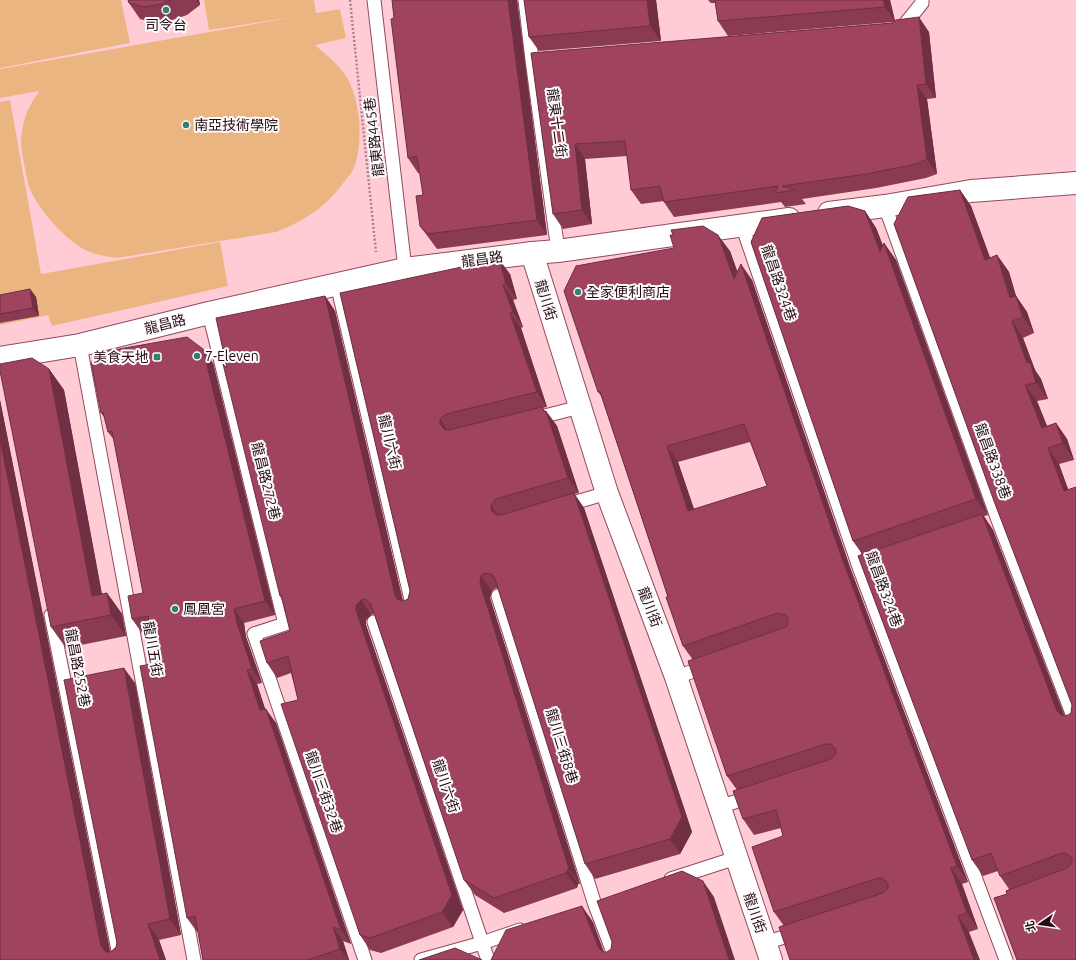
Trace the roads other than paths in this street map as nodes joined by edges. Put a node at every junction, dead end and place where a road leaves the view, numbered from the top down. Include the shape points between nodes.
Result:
1 (374, 0) edge
2 (525, 0) edge
3 (922, 0) edge
4 (886, 30) edge
5 (548, 59) edge
6 (532, 60) junction
7 (1076, 182) edge
8 (884, 206) junction
9 (742, 225) junction
10 (558, 251) junction
11 (532, 253) junction
12 (405, 270) junction
13 (337, 284) junction
14 (209, 313) junction
15 (80, 344) junction
16 (1, 361) edge
17 (580, 407) junction
18 (519, 422) edge
19 (607, 493) junction
20 (555, 508) edge
21 (998, 520) junction
22 (983, 525) edge
23 (874, 562) edge
24 (859, 567) junction
25 (498, 596) edge
26 (48, 602) edge
27 (413, 608) edge
28 (374, 622) edge
29 (254, 634) joint
30 (720, 662) edge
31 (676, 677) junction
32 (1076, 724) edge
33 (764, 792) edge
34 (719, 807) junction
35 (736, 858) junction
36 (662, 882) edge
37 (610, 900) edge
38 (1002, 904) edge
39 (595, 905) junction
40 (987, 909) junction
41 (580, 910) edge
42 (535, 925) edge
43 (810, 928) edge
44 (482, 943) junction
45 (768, 951) edge
46 (120, 960) edge
47 (194, 960) edge
48 (364, 960) edge
49 (421, 960) edge
50 (488, 960) edge
51 (616, 960) edge
52 (1006, 960) edge

1 - 12 lane, 龍東路445巷
2 - 6 lane, 龍東十二街
3 - 4 lane via 901,29
5 - 6 lane
6 - 10 lane, 龍東十二街
7 - 8 street, 龍昌路 via 971,192
8 - 9 street, 龍昌路
8 - 21 lane, 龍昌路338巷
9 - 10 street, 龍昌路
9 - 24 lane, 龍昌路324巷
10 - 11 street, 龍昌路
11 - 12 street, 龍昌路
11 - 17 street, 龍川街
12 - 13 street, 龍昌路
13 - 14 street, 龍昌路
13 - 27 lane, 龍川六街
14 - 15 street, 龍昌路
14 - 29 lane, 龍昌路272巷 via 285,624
15 - 16 street, 龍昌路
15 - 47 lane, 龍川五街
17 - 18 lane
17 - 19 street, 龍川街
19 - 20 lane
19 - 31 street, 龍川街
21 - 22 lane
21 - 32 lane, 龍昌路338巷
23 - 24 lane
24 - 40 lane, 龍昌路324巷
25 - 39 lane, 龍川三街8巷
26 - 46 lane, 龍昌路252巷
28 - 44 lane, 龍川六街
29 - 48 lane, 龍川三街32巷
30 - 31 lane
31 - 34 street, 龍川街
33 - 34 lane
34 - 35 street, 龍川街
35 - 36 lane
35 - 45 street, 龍川街
37 - 39 lane
38 - 40 lane
39 - 41 lane
39 - 51 lane, 龍川三街8巷
40 - 52 lane, 龍昌路324巷
42 - 44 lane
43 - 45 lane
44 - 49 lane
44 - 50 lane, 龍川六街

